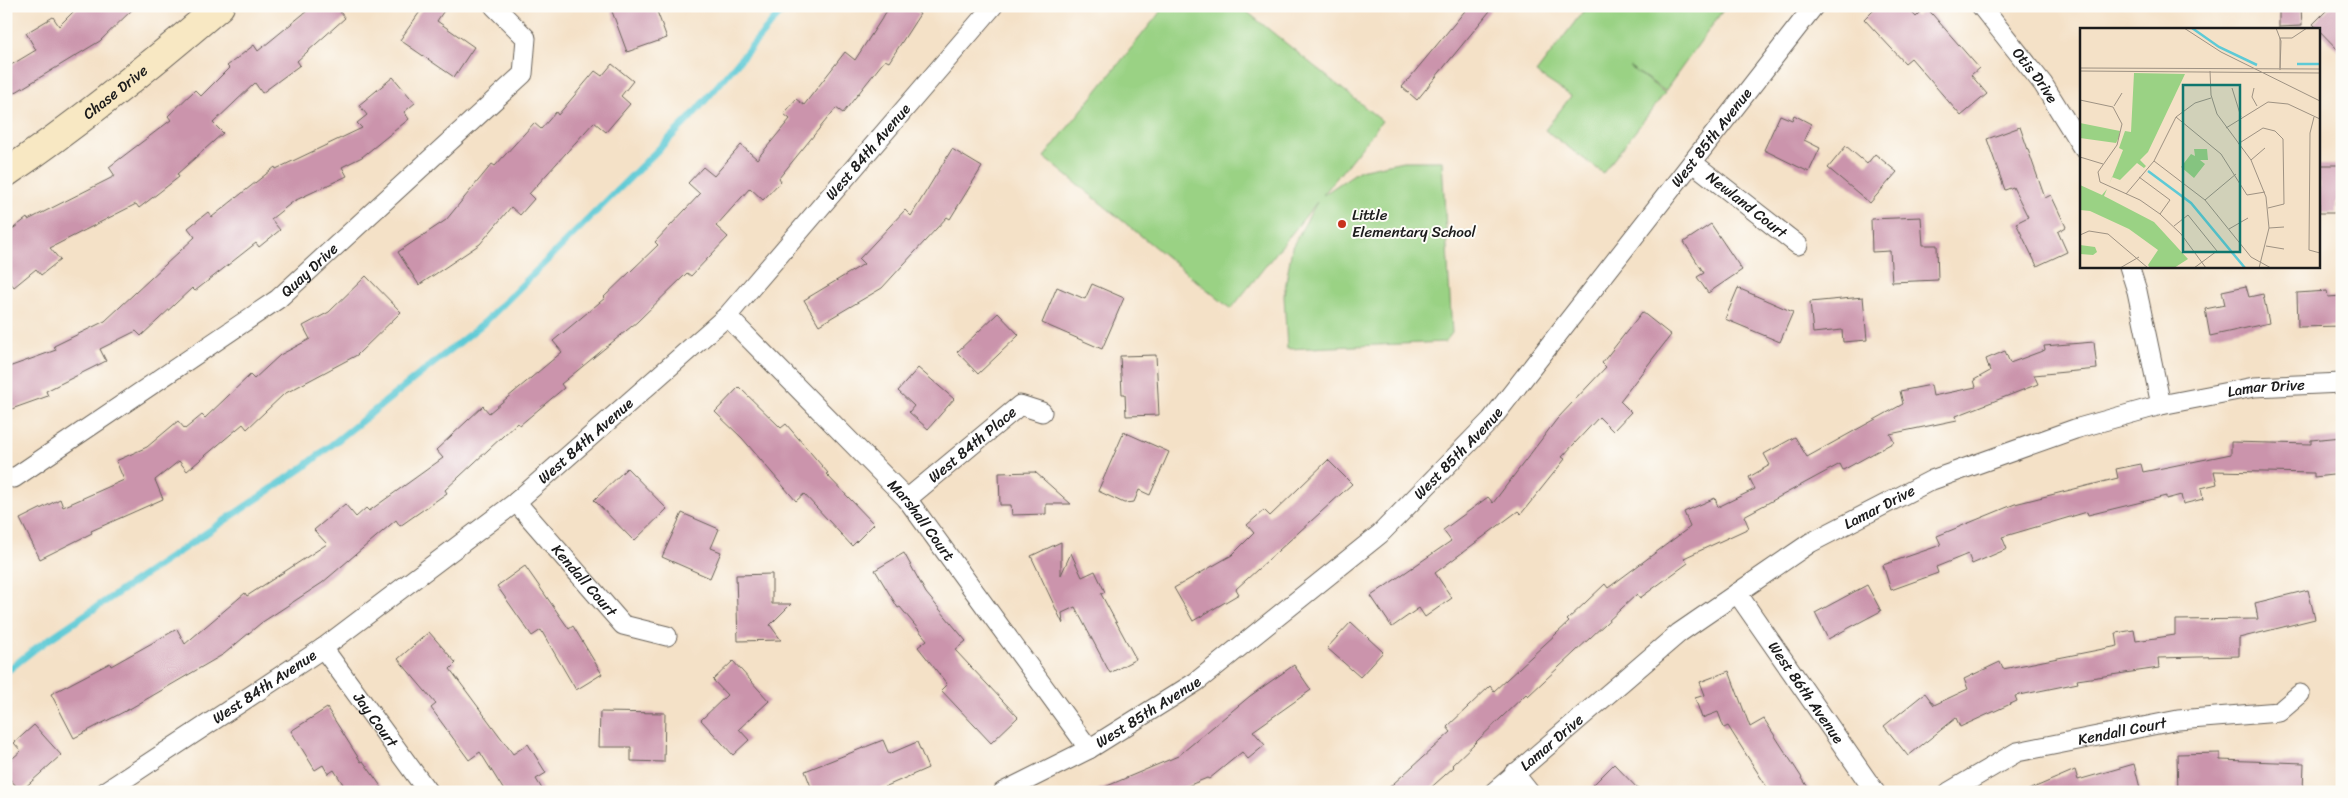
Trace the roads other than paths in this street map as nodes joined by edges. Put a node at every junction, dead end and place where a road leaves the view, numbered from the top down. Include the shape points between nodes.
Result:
1 (220, 6) edge
2 (494, 6) edge
3 (993, 6) edge
4 (1814, 6) edge
5 (1980, 6) edge
6 (2080, 145) edge
7 (1693, 163) junction
8 (6, 173) edge
9 (1798, 245) dead end
10 (2130, 268) edge
11 (727, 316) junction
12 (2342, 383) edge
13 (2161, 405) junction
14 (1042, 412) dead end
15 (6, 476) edge
16 (906, 499) junction
17 (516, 502) junction
18 (1737, 593) junction
19 (667, 636) dead end
20 (323, 648) junction
21 (2300, 694) dead end
22 (1089, 749) junction
23 (1514, 773) junction
24 (105, 792) edge
25 (428, 792) edge
26 (1003, 792) edge
27 (1494, 792) edge
28 (1529, 792) edge
29 (1876, 792) edge
30 (1949, 792) edge

1 - 8 street, Chase Drive via 61,136
2 - 15 street, Quay Drive via 526,38 523,74 278,299 14,478
3 - 11 street, West 84th Avenue
4 - 7 street, West 85th Avenue
5 - 6 street, Otis Drive via 2043,84
7 - 9 street, Newland Court
7 - 22 street, West 85th Avenue via 1492,420 1380,534 1196,682
10 - 13 street
11 - 16 street, Marshall Court
11 - 17 street, West 84th Avenue
12 - 13 street, Lamar Drive via 2254,387
13 - 18 street, Lamar Drive via 2075,429 1932,480 1810,544
14 - 16 street, West 84th Place via 1020,405
16 - 22 street, Marshall Court
17 - 19 street, Kendall Court via 623,625
17 - 20 street, West 84th Avenue
18 - 23 street, Lamar Drive via 1680,633
18 - 29 street, West 86th Avenue
20 - 24 street, West 84th Avenue
20 - 25 street, Jay Court
21 - 30 street, Kendall Court via 2279,712 2178,720 2017,752
22 - 26 street, West 85th Avenue
23 - 27 street, Lamar Drive
23 - 28 street

